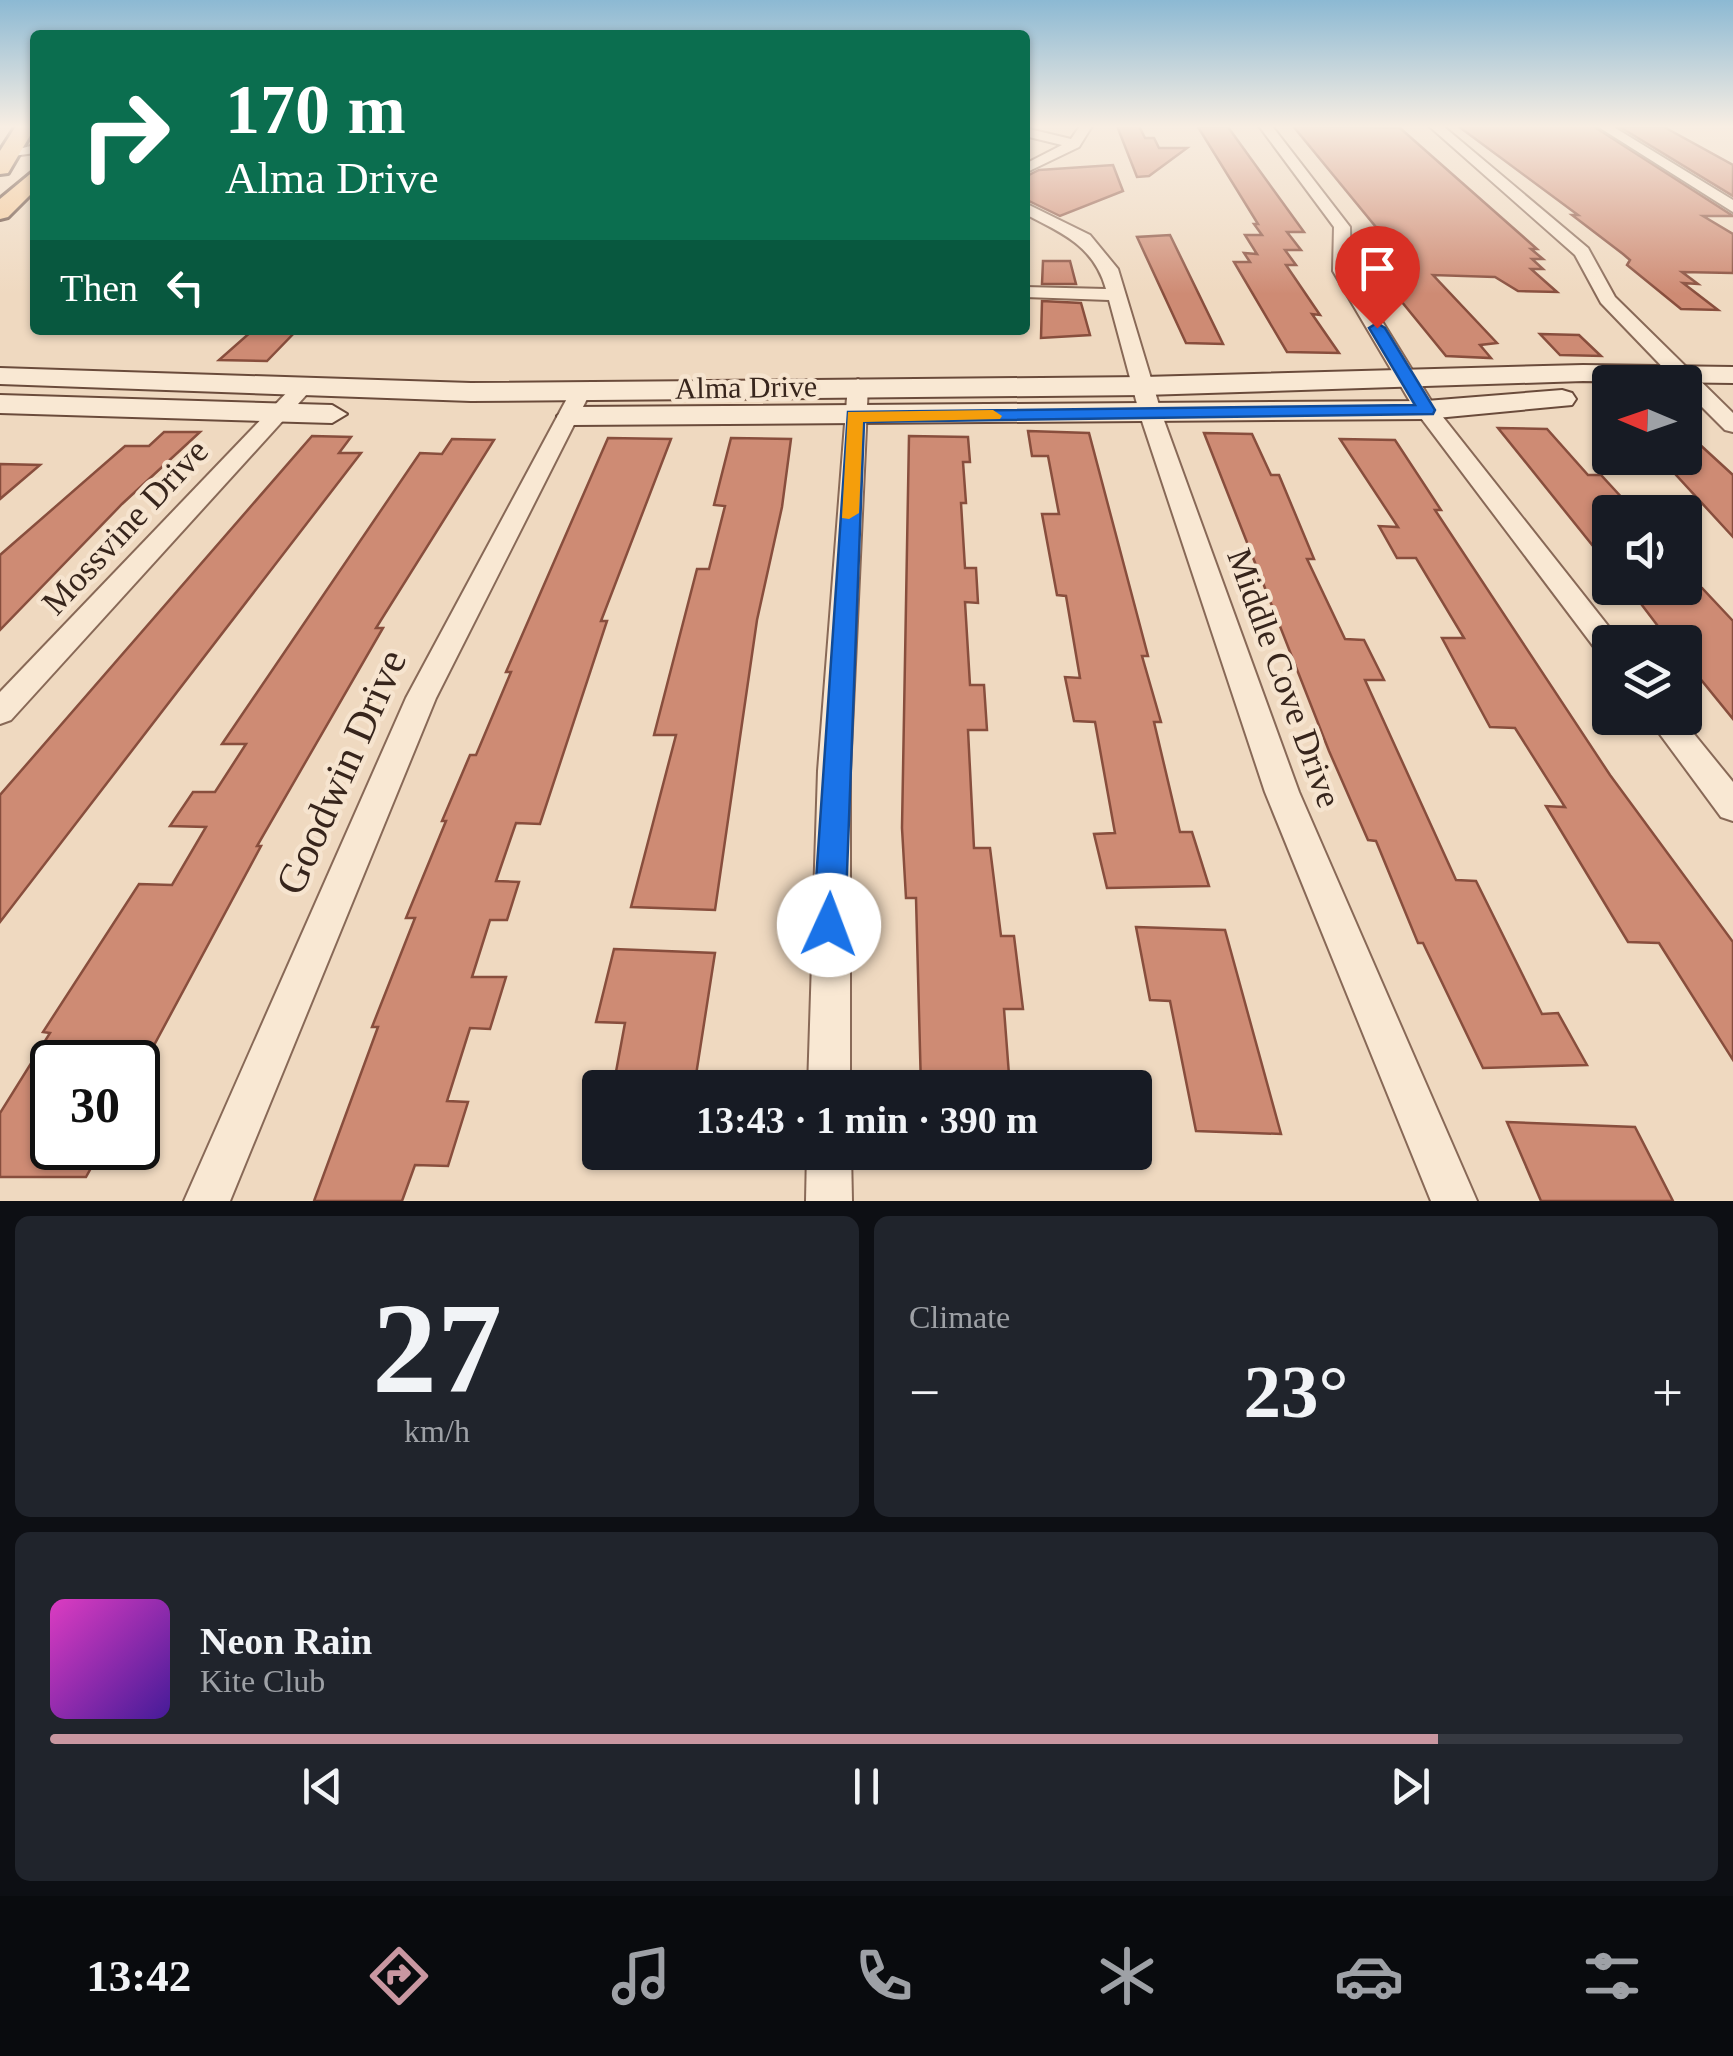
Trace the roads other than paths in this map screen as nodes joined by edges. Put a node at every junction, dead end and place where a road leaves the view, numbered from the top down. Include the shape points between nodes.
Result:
1 (29, 182) edge
2 (1307, 182) edge
3 (1501, 182) edge
4 (1693, 182) edge
5 (1733, 207) edge
6 (1030, 210) edge
7 (0, 212) edge
8 (1030, 292) edge
9 (1116, 295) junction
10 (1666, 365) edge
11 (1592, 374) edge
12 (0, 376) edge
13 (1733, 376) edge
14 (1410, 381) junction
15 (1702, 386) edge
16 (301, 388) junction
17 (1702, 392) edge
18 (1592, 398) edge
19 (1733, 398) edge
20 (1147, 400) junction
21 (856, 401) junction
22 (1702, 401) edge
23 (0, 404) edge
24 (573, 404) junction
25 (1426, 410) junction
26 (277, 414) junction
27 (1733, 425) edge
28 (1592, 625) edge
29 (0, 712) edge
30 (1677, 735) edge
31 (1733, 807) edge
32 (829, 1070) edge
33 (829, 1170) edge
34 (207, 1201) edge
35 (829, 1201) edge
36 (1454, 1201) edge

1 - 7 main road
2 - 14 street via 1342,228 1342,271
3 - 10 street via 1582,252 1607,299
4 - 5 street
6 - 9 street, Middle Cove Drive via 1059,222 1098,252
8 - 9 street
9 - 20 street, Middle Cove Drive
11 - 14 main road, Alma Drive
12 - 16 main road, Alma Drive
13 - 15 main road, Alma Drive
14 - 20 main road, Alma Drive
14 - 25 street
16 - 24 main road, Alma Drive
16 - 26 street, Mossvine Drive
17 - 19 main road, Alma Drive
18 - 25 main road, Alma Drive
20 - 21 main road, Alma Drive
20 - 25 main road, Alma Drive
20 - 36 street, Middle Cove Drive via 1282,792
21 - 24 main road, Alma Drive
21 - 32 street via 834,790
22 - 27 street
23 - 26 main road, Alma Drive
24 - 26 main road, Alma Drive
24 - 34 street, Goodwin Drive via 420,698
25 - 28 street
26 - 29 street, Mossvine Drive
30 - 31 street
33 - 35 street

